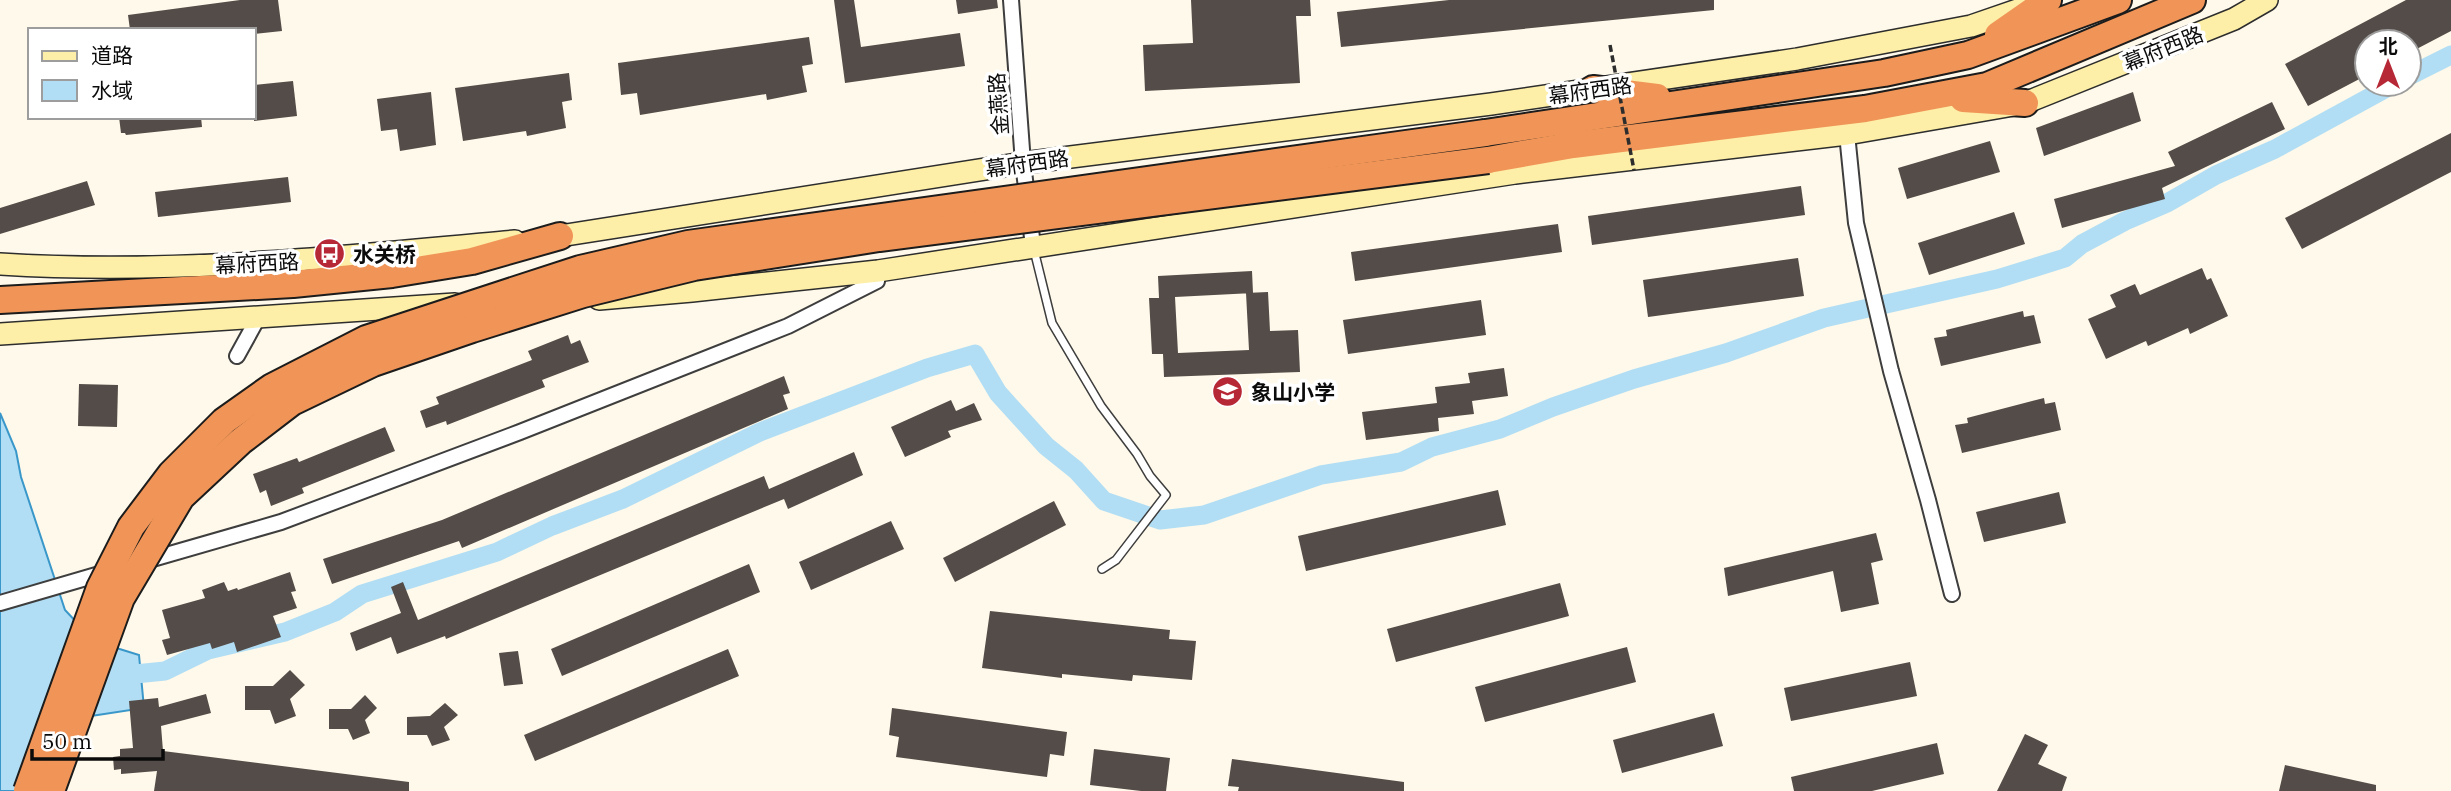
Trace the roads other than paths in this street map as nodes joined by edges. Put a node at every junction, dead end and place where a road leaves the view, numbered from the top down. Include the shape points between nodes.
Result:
1 (1011, 0) edge
2 (2048, 0) edge
3 (2118, 0) edge
4 (2192, 0) edge
5 (2267, 0) edge
6 (1968, 55) junction
7 (1593, 89) junction
8 (1930, 96) junction
9 (1690, 101) junction
10 (2025, 103) junction
11 (1847, 134) junction
12 (1573, 145) junction
13 (1135, 149) junction
14 (1023, 163) junction
15 (1521, 172) junction
16 (914, 180) junction
17 (1029, 210) junction
18 (921, 225) junction
19 (1152, 228) junction
20 (559, 236) junction
21 (1033, 246) junction
22 (0, 264) edge
23 (878, 271) junction
24 (778, 282) junction
25 (0, 300) edge
26 (259, 316) junction
27 (1, 334) edge
28 (237, 356) dead end
29 (1102, 569) dead end
30 (1952, 594) dead end
31 (0, 603) edge
32 (27, 791) edge
33 (51, 791) edge

1 - 14 street, 金燕路
2 - 6 highway
2 - 7 main road, 幕府西路 via 1971,26 1797,60
3 - 6 highway, 幕府西路
4 - 8 highway, 幕府西路 via 1987,86
5 - 10 main road, 幕府西路 via 2234,19
6 - 9 highway, 幕府西路 via 1884,74
7 - 9 highway
7 - 13 main road, 幕府西路
8 - 10 highway
8 - 12 highway, 幕府西路 via 1865,109
9 - 32 highway, 幕府西路, bridge via 688,244 580,269 366,339 272,387 224,421 171,474 131,527 100,588
10 - 11 main road, 幕府西路
11 - 15 main road, 幕府西路
11 - 30 street via 1856,223
12 - 15 highway
12 - 33 highway, 幕府西路, bridge via 694,267 583,294 373,363 292,402 240,441 181,498 121,598
13 - 14 main road, 幕府西路
13 - 19 main road via 1119,180 1121,197 1132,215
14 - 16 main road, 幕府西路
14 - 17 street, 金燕路
15 - 19 main road, 幕府西路
16 - 18 main road via 931,192 934,209
16 - 20 main road, 幕府西路
17 - 18 main road
17 - 21 street, 金燕路
18 - 24 main road via 858,235 804,258
19 - 21 main road, 幕府西路
20 - 22 main road, 幕府西路 via 289,262 75,268
20 - 25 highway via 472,261 392,274
21 - 23 main road, 幕府西路
21 - 29 lane via 1052,323 1101,406 1166,495 1116,560
23 - 24 main road, 幕府西路
23 - 31 street via 877,281 788,326 520,432 281,522
24 - 26 main road, 幕府西路 via 583,300
26 - 27 main road, 幕府西路
26 - 28 street

